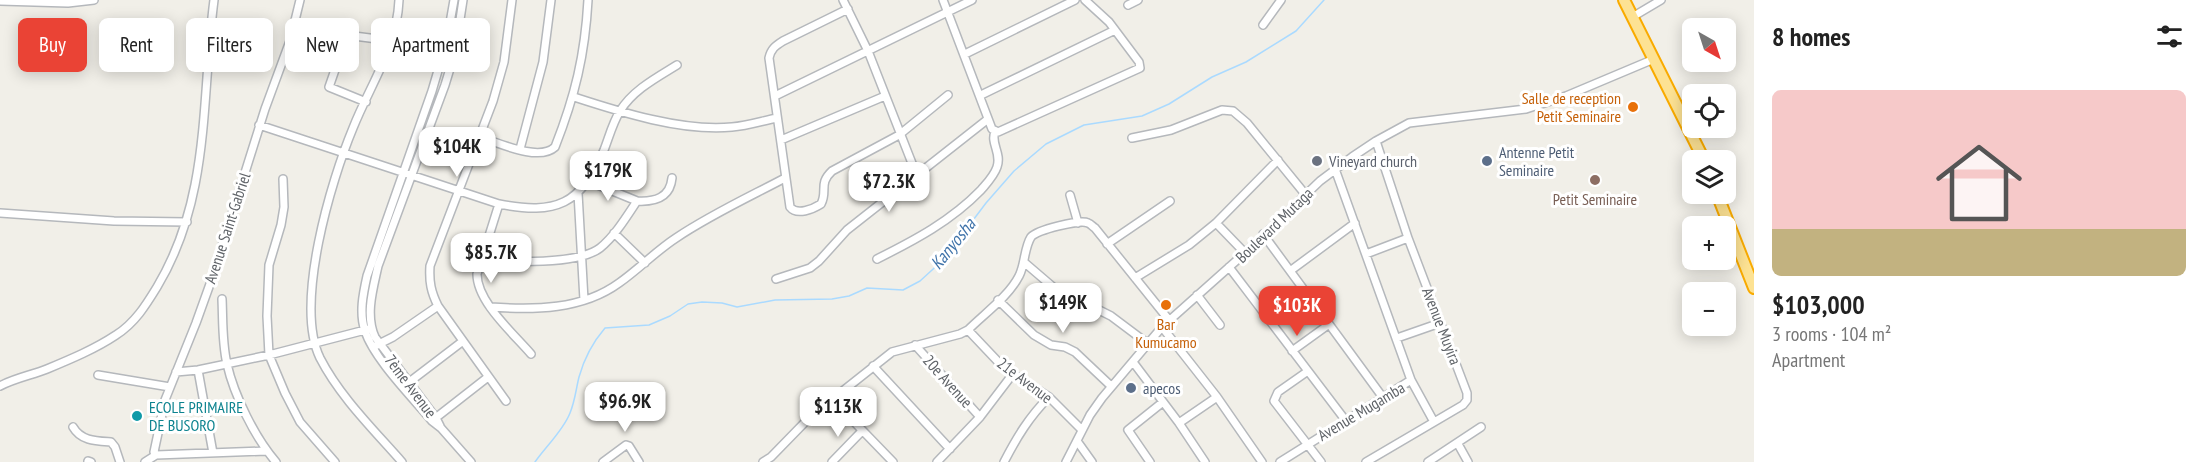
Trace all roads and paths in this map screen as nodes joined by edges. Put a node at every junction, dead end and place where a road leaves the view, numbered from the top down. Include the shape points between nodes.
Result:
1 (94, 0) edge
2 (214, 0) edge
3 (300, 0) edge
4 (399, 0) edge
5 (454, 0) edge
6 (463, 0) edge
7 (512, 0) edge
8 (551, 0) edge
9 (588, 0) edge
10 (843, 0) edge
11 (943, 0) edge
12 (972, 0) edge
13 (1075, 0) edge
14 (1085, 0) edge
15 (1138, 0) edge
16 (1281, 0) edge
17 (1624, 0) edge
18 (1660, 0) edge
19 (2, 1) edge
20 (79, 1) edge
21 (1128, 5) dead end
22 (848, 9) junction
23 (947, 12) junction
24 (1634, 16) junction
25 (398, 18) edge
26 (1263, 25) dead end
27 (1115, 30) junction
28 (371, 38) edge
29 (868, 51) junction
30 (964, 54) junction
31 (1654, 58) junction
32 (677, 65) dead end
33 (379, 72) edge
34 (948, 95) dead end
35 (981, 95) junction
36 (775, 96) junction
37 (885, 96) junction
38 (574, 97) junction
39 (366, 102) junction
40 (619, 112) junction
41 (777, 118) junction
42 (988, 119) junction
43 (260, 125) junction
44 (994, 132) junction
45 (899, 135) junction
46 (480, 137) junction
47 (1132, 138) dead end
48 (781, 140) junction
49 (1376, 141) junction
50 (520, 149) junction
51 (1699, 150) edge
52 (344, 152) junction
53 (1278, 160) junction
54 (1335, 169) junction
55 (404, 172) junction
56 (412, 175) junction
57 (917, 176) junction
58 (672, 178) dead end
59 (785, 178) junction
60 (283, 179) dead end
61 (588, 181) junction
62 (460, 192) junction
63 (578, 193) junction
64 (1305, 194) junction
65 (1070, 195) dead end
66 (637, 201) junction
67 (1170, 201) dead end
68 (499, 204) junction
69 (1721, 204) edge
70 (0, 213) edge
71 (187, 222) junction
72 (1078, 223) junction
73 (1216, 223) junction
74 (1355, 223) junction
75 (614, 233) junction
76 (1263, 234) junction
77 (1408, 238) junction
78 (1107, 244) junction
79 (1245, 253) junction
80 (1366, 254) junction
81 (580, 256) junction
82 (877, 259) dead end
83 (482, 260) junction
84 (645, 263) junction
85 (1025, 263) junction
86 (1229, 267) junction
87 (1290, 271) junction
88 (1135, 278) junction
89 (776, 279) dead end
90 (1754, 288) edge
91 (1197, 295) junction
92 (222, 299) dead end
93 (584, 300) junction
94 (998, 300) junction
95 (438, 306) junction
96 (490, 307) junction
97 (1169, 320) junction
98 (1440, 323) junction
99 (1220, 325) dead end
100 (1328, 325) junction
101 (1162, 327) junction
102 (368, 329) junction
103 (968, 330) junction
104 (1397, 338) junction
105 (463, 341) junction
106 (314, 343) junction
107 (1148, 343) junction
108 (915, 345) junction
109 (376, 346) junction
110 (1292, 351) junction
111 (531, 354) dead end
112 (269, 355) junction
113 (1133, 362) junction
114 (227, 364) junction
115 (873, 366) junction
116 (198, 370) junction
117 (1308, 371) junction
118 (176, 372) junction
119 (98, 375) dead end
120 (1012, 375) junction
121 (488, 377) junction
122 (1411, 380) junction
123 (408, 383) junction
124 (0, 386) edge
125 (1111, 386) junction
126 (170, 387) junction
127 (1049, 397) junction
128 (1217, 397) junction
129 (832, 399) junction
130 (1384, 399) junction
131 (506, 401) dead end
132 (1164, 402) junction
133 (980, 417) junction
134 (434, 419) junction
135 (1346, 421) junction
136 (1434, 422) junction
137 (1179, 423) junction
138 (73, 427) dead end
139 (1481, 427) dead end
140 (1082, 430) junction
141 (862, 431) junction
142 (1077, 441) junction
143 (1307, 444) junction
144 (1458, 444) junction
145 (950, 449) junction
146 (266, 451) junction
147 (213, 453) junction
148 (156, 455) junction
149 (120, 462) edge
150 (145, 462) edge
151 (276, 462) edge
152 (335, 462) edge
153 (402, 462) edge
154 (471, 462) edge
155 (603, 462) edge
156 (639, 462) edge
157 (763, 462) edge
158 (832, 462) edge
159 (894, 462) edge
160 (937, 462) edge
161 (1004, 462) edge
162 (1066, 462) edge
163 (1092, 462) edge
164 (1150, 462) edge
165 (1205, 462) edge
166 (1262, 462) edge
167 (1280, 462) edge
168 (1321, 462) edge
169 (1366, 462) edge
170 (1428, 462) edge
171 (1468, 462) edge

1 - 20 street
2 - 71 street via 201,152
3 - 43 street, Avenue Saint-Gabriel
4 - 25 street
5 - 55 street, 7ème Avenue via 447,40
6 - 56 street, 7ème Avenue via 455,52
7 - 46 street via 504,62
8 - 50 street via 543,62
9 - 38 street
10 - 22 street
11 - 23 street
12 - 23 street
13 - 30 street
14 - 27 street
15 - 21 street
16 - 26 street
17 - 24 highway
18 - 24 street
19 - 20 street
22 - 29 street
22 - 36 street via 774,47 769,58
23 - 29 street
23 - 30 street
24 - 31 highway
27 - 35 street
27 - 44 street via 1141,65 1137,71
28 - 39 street via 354,36 344,44 329,87
29 - 36 street
29 - 37 street
30 - 35 street
31 - 49 street, Boulevard Mutaga via 1526,109 1409,123
31 - 51 highway
32 - 40 street via 643,87
33 - 39 street
34 - 45 street
35 - 42 street
36 - 41 street
37 - 45 street
37 - 48 street
38 - 40 street
38 - 50 street via 555,147 545,153
39 - 52 street
40 - 41 street via 709,128
40 - 61 street
41 - 48 street
42 - 44 street
42 - 57 street
43 - 52 street
43 - 118 street, Avenue Saint-Gabriel via 210,284
44 - 82 street via 999,156 991,179 959,211 919,238
45 - 57 street
45 - 59 street via 832,171 823,184 823,200 816,207 793,211
46 - 50 street
46 - 62 street
47 - 53 street via 1172,130 1222,110 1233,111
48 - 59 street
49 - 54 street, Boulevard Mutaga
49 - 77 street, Avenue Muyira
52 - 55 street
52 - 106 street via 319,233 312,299
53 - 64 street
53 - 73 street
54 - 64 street, Boulevard Mutaga
54 - 74 street
55 - 56 street
55 - 102 street, 7ème Avenue via 367,276 362,315
56 - 62 street
56 - 102 street, 7ème Avenue via 378,266
57 - 89 street via 847,230 810,268
58 - 66 street via 671,187 662,198
59 - 84 street via 678,237
60 - 112 street via 284,207 269,265
61 - 63 street
61 - 66 street
62 - 68 street
62 - 95 street via 430,266 429,280
63 - 68 street via 550,207 532,209
63 - 81 street
64 - 76 street, Boulevard Mutaga
65 - 72 street
66 - 75 street
67 - 78 street
68 - 83 street
69 - 90 highway
70 - 71 street
71 - 124 street via 162,278 136,319 84,353
72 - 78 street via 1095,228
72 - 85 street via 1032,236
73 - 79 street
73 - 88 street via 1189,245
74 - 80 street
74 - 87 street
75 - 81 street via 599,249
75 - 84 street
76 - 79 street, Boulevard Mutaga
76 - 87 street
77 - 80 street
77 - 98 street, Avenue Muyira
78 - 88 street
79 - 86 street, Boulevard Mutaga
80 - 104 street
81 - 83 street via 543,261
81 - 93 street
83 - 96 street via 477,282
84 - 93 street via 617,285
85 - 94 street via 1019,277
85 - 107 street via 1053,287 1111,316
86 - 91 street, Boulevard Mutaga
86 - 110 street
87 - 100 street
88 - 97 street
91 - 97 street, Boulevard Mutaga
91 - 99 street
92 - 114 street
93 - 96 street via 544,308
94 - 103 street
94 - 125 street via 1034,335 1075,352
95 - 105 street
95 - 109 street
96 - 111 street
97 - 101 street, Boulevard Mutaga
98 - 104 street
98 - 136 street, Avenue Muyira via 1467,400
100 - 110 street
100 - 130 street
101 - 107 street, Boulevard Mutaga
101 - 128 street
102 - 106 street
102 - 109 street, 7ème Avenue
103 - 108 street
103 - 120 street, 21e Avenue
104 - 122 street
105 - 121 street
105 - 123 street
106 - 112 street
106 - 153 street via 346,398
107 - 113 street, Boulevard Mutaga
108 - 115 street via 892,352
108 - 133 street, 20e Avenue
109 - 123 street, 7ème Avenue
109 - 134 street, 7ème Avenue
110 - 117 street
112 - 114 street
112 - 152 street via 300,422
113 - 125 street, Boulevard Mutaga
113 - 132 street
114 - 116 street
114 - 146 street
115 - 129 street
115 - 145 street
116 - 118 street
116 - 147 street
117 - 135 street
117 - 143 street via 1278,392 1274,401
118 - 126 street, Avenue Saint-Gabriel
119 - 126 street
120 - 127 street, 21e Avenue
120 - 133 street
121 - 131 street
121 - 134 street
122 - 130 street, Avenue Mugamba
122 - 136 street
123 - 134 street, 7ème Avenue
125 - 140 street, Boulevard Mutaga
126 - 148 street, Avenue Saint-Gabriel via 158,430
127 - 140 street, 21e Avenue
127 - 161 street via 1021,429
128 - 137 street
128 - 166 street
129 - 141 street
129 - 157 street
130 - 135 street, Avenue Mugamba
132 - 137 street
132 - 164 street via 1128,430
133 - 145 street
134 - 154 street, 7ème Avenue
135 - 143 street, Avenue Mugamba
136 - 169 street, Avenue Muyira
137 - 165 street
138 - 149 street via 84,439 111,442
139 - 144 street
140 - 142 street, Boulevard Mutaga
141 - 158 street
141 - 159 street
142 - 162 street, Boulevard Mutaga
142 - 163 street
143 - 167 street, Avenue Mugamba
143 - 168 street
144 - 170 street
144 - 171 street
145 - 160 street
146 - 147 street
146 - 151 street
147 - 148 street
148 - 150 street
155 - 156 street via 626,445

